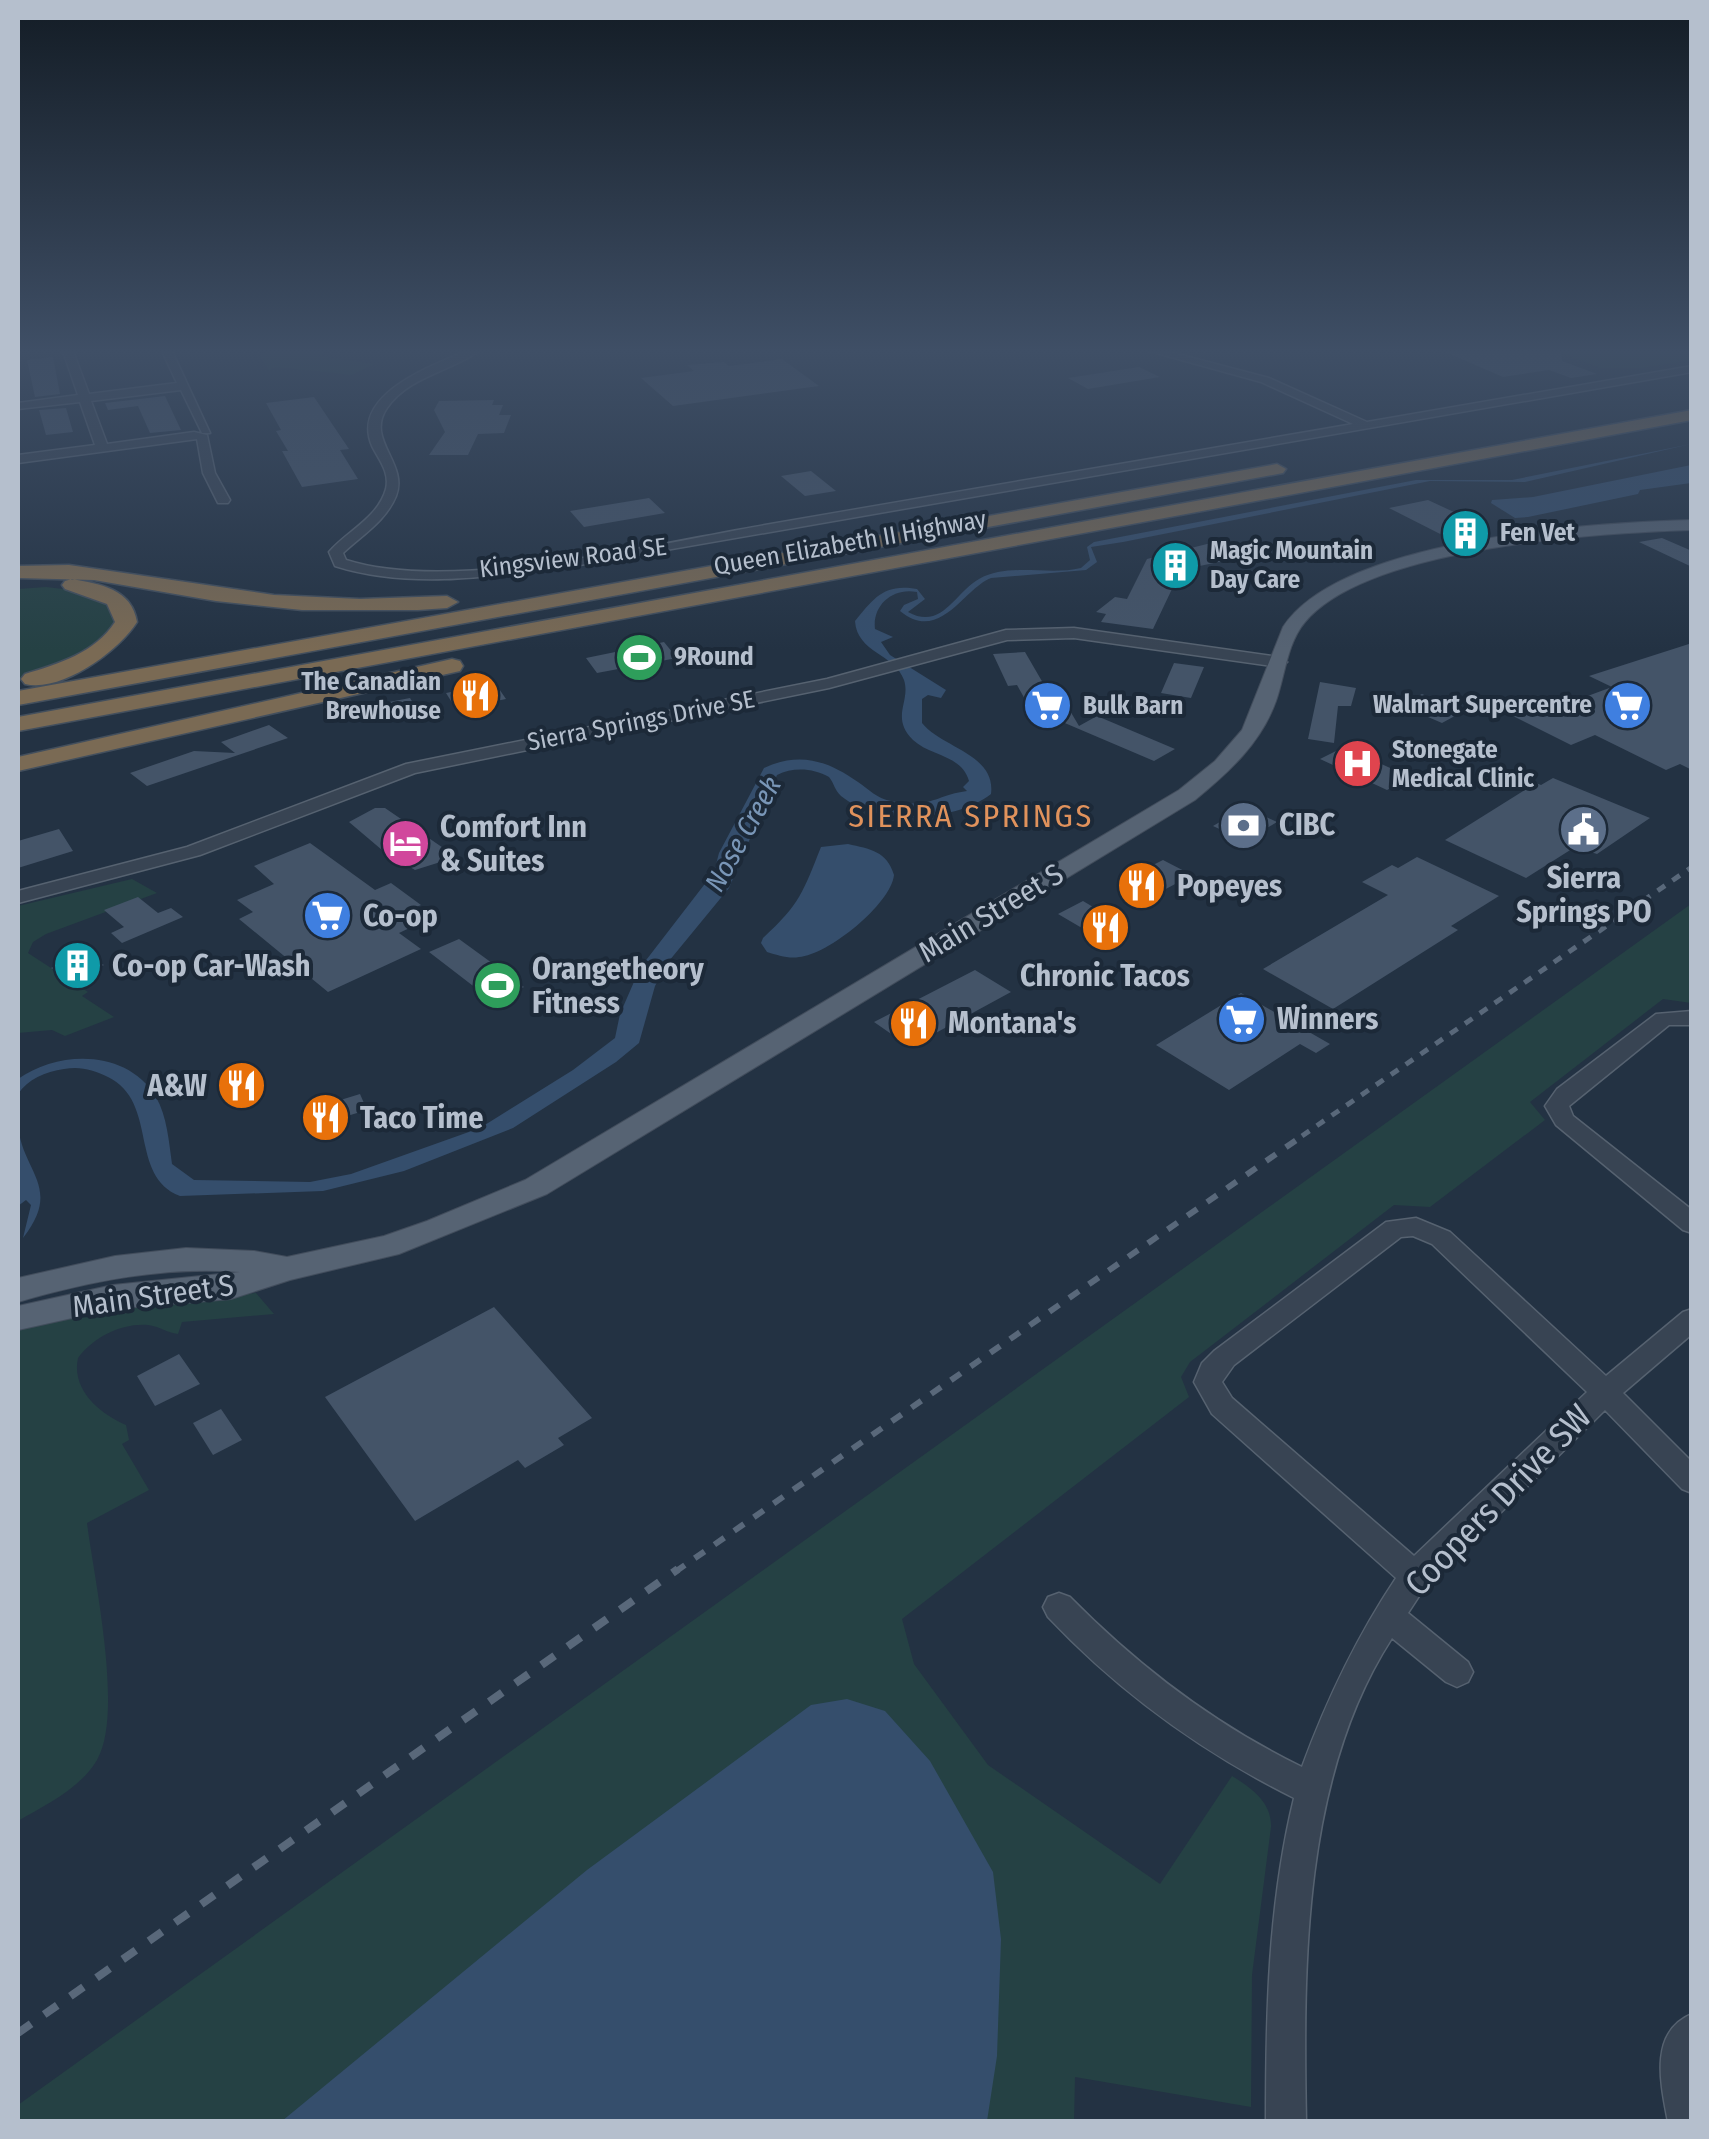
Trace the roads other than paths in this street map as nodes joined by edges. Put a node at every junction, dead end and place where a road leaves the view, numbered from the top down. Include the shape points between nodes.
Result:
1 (75, 451) edge
2 (204, 451) edge
3 (383, 451) edge
4 (1215, 451) edge
5 (1497, 451) edge
6 (1506, 451) edge
7 (18, 459) edge
8 (1303, 464) dead end
9 (1128, 496) junction
10 (223, 500) dead end
11 (1128, 520) junction
12 (1692, 525) edge
13 (18, 572) edge
14 (18, 585) edge
15 (1279, 662) junction
16 (18, 683) edge
17 (18, 698) edge
18 (18, 724) edge
19 (18, 737) edge
20 (18, 764) edge
21 (18, 897) edge
22 (1692, 1018) edge
23 (1692, 1224) edge
24 (20, 1296) edge
25 (1692, 1320) edge
26 (1604, 1392) junction
27 (1692, 1481) edge
28 (1415, 1576) junction
29 (1059, 1607) dead end
30 (1388, 1616) junction
31 (1457, 1672) dead end
32 (1311, 1789) junction
33 (1692, 2034) edge
34 (1286, 2122) edge
35 (1688, 2122) edge

1 - 7 street
2 - 10 street
3 - 4 street, Kingsview Road SE via 393,488 378,514 336,552 340,563 357,569 406,572 559,564
5 - 11 highway, Queen Elizabeth II Highway
6 - 20 highway via 630,628
8 - 9 highway, Queen Elizabeth II Highway
9 - 13 highway via 440,602 296,604 95,572
9 - 17 highway, Queen Elizabeth II Highway
11 - 18 highway, Queen Elizabeth II Highway
11 - 19 highway
12 - 15 main road, Main Street S via 1566,532 1376,572 1307,608
14 - 16 highway via 96,590 117,600 126,614 122,630 104,648
15 - 21 street, Sierra Springs Drive SE via 1052,633 986,638 814,686 412,768 212,844
15 - 24 main road, Main Street S via 1247,738 1222,767 1173,804 536,1187 388,1246 232,1287
22 - 23 street via 1664,1020 1557,1106 1564,1120
25 - 26 street, Coopers Drive SW
26 - 27 street
26 - 28 street, Coopers Drive SW
26 - 28 street via 1442,1238 1404,1226 1212,1370 1208,1382 1222,1406
28 - 30 street, Coopers Drive SW
29 - 32 street via 1127,1676 1184,1720
30 - 31 street
30 - 32 street, Coopers Drive SW via 1344,1696
32 - 34 street, Coopers Drive SW via 1286,1948
33 - 35 street via 1679,2050 1678,2066

